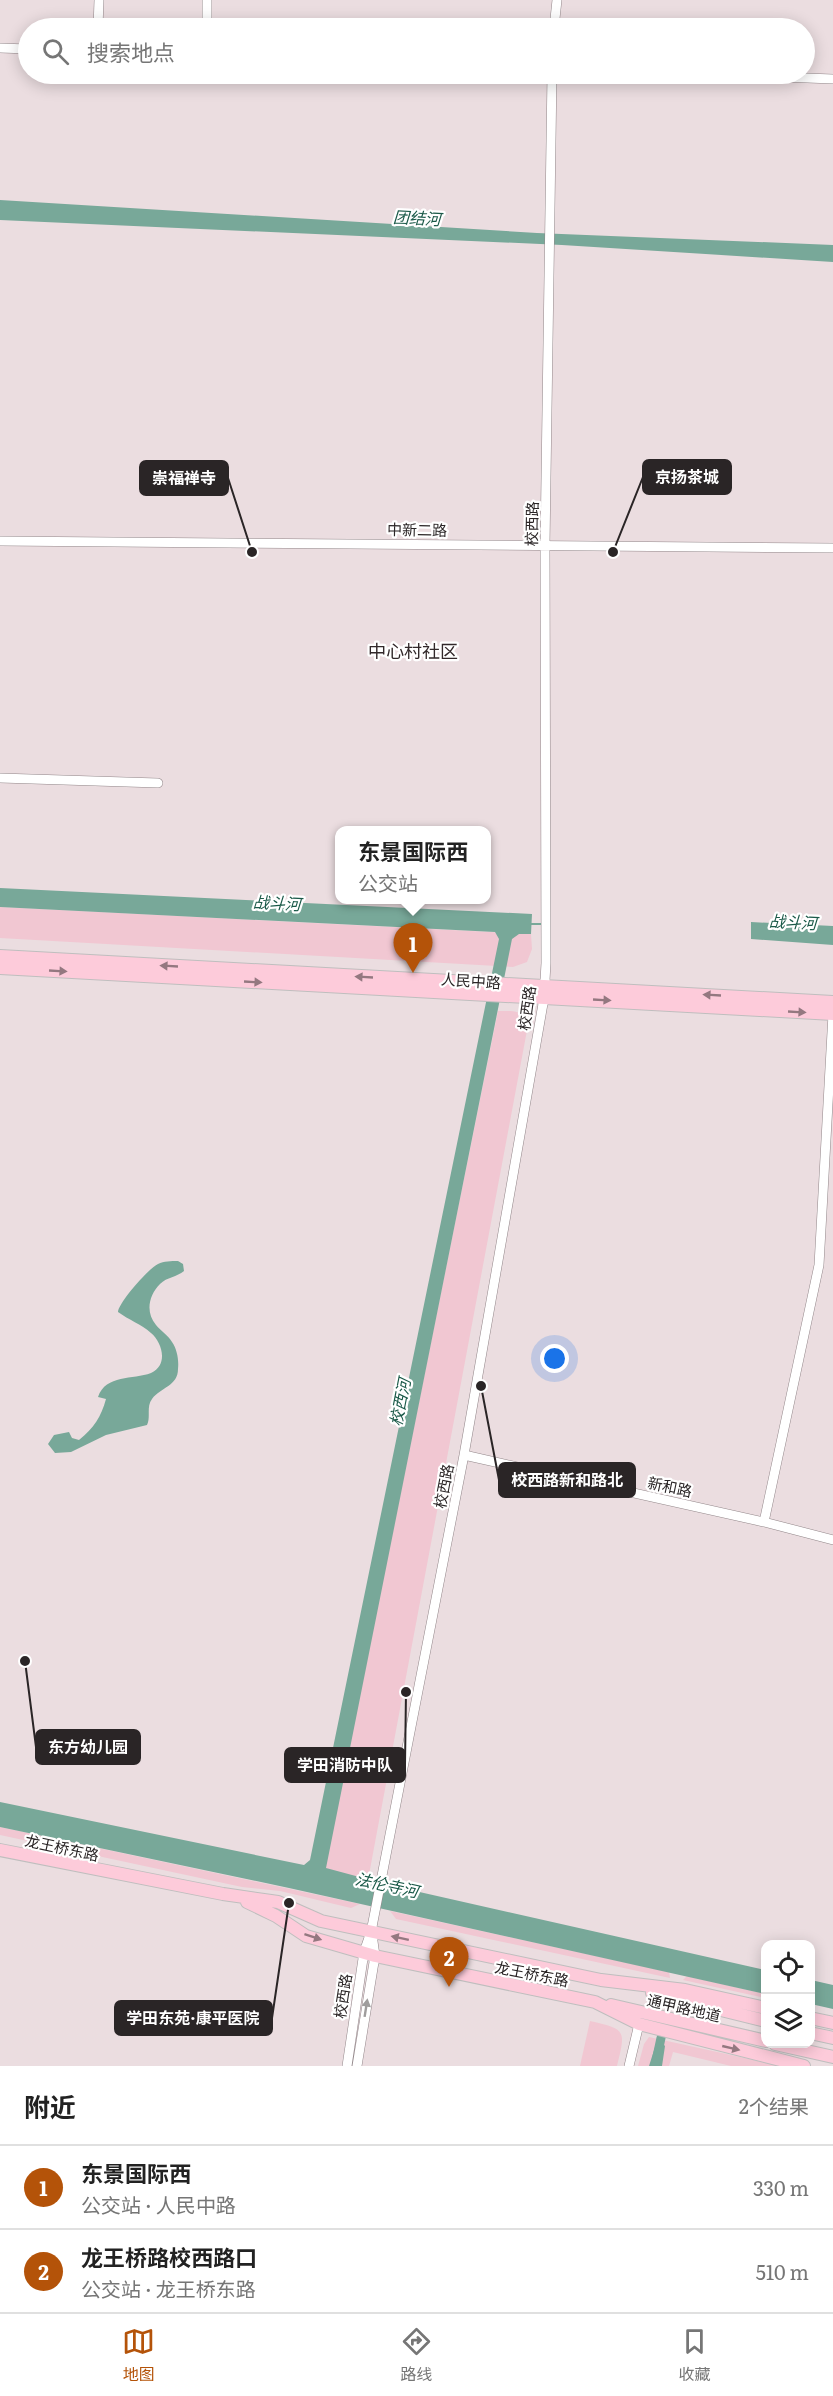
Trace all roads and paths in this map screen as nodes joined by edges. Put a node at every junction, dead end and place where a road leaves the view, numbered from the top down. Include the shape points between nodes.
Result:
1 (99, 0) edge
2 (207, 0) edge
3 (557, 0) edge
4 (98, 18) edge
5 (207, 18) edge
6 (555, 18) edge
7 (0, 48) edge
8 (18, 49) edge
9 (815, 78) edge
10 (833, 79) edge
11 (552, 84) edge
12 (0, 541) edge
13 (545, 545) junction
14 (833, 548) edge
15 (0, 778) edge
16 (158, 783) dead end
17 (0, 956) edge
18 (0, 968) edge
19 (484, 990) junction
20 (544, 992) junction
21 (833, 1002) edge
22 (833, 1014) edge
23 (464, 1455) junction
24 (764, 1522) junction
25 (833, 1540) edge
26 (0, 1850) edge
27 (224, 1894) junction
28 (371, 1932) junction
29 (369, 1954) junction
30 (601, 1980) junction
31 (595, 2001) junction
32 (761, 2007) edge
33 (815, 2019) edge
34 (761, 2020) edge
35 (833, 2023) edge
36 (639, 2024) junction
37 (815, 2034) edge
38 (833, 2038) edge
39 (761, 2040) edge
40 (796, 2048) edge
41 (833, 2057) edge
42 (347, 2066) edge
43 (357, 2066) edge
44 (629, 2066) edge
45 (804, 2066) edge

1 - 4 street
2 - 5 street
3 - 6 street
7 - 8 street
9 - 10 street
11 - 13 street, 校西路
12 - 13 street, 中新二路
13 - 14 street, 中新二路
13 - 20 street, 校西路
15 - 16 street
19 -> 17 main road, 人民中路
18 -> 19 main road, 人民中路
19 - 20 main road, 人民中路
21 -> 20 main road, 人民中路
20 -> 22 main road, 人民中路
20 - 23 street, 校西路
22 - 24 street via 819,1265
23 - 24 street, 新和路
23 - 28 street, 校西路
24 - 25 street, 新和路
26 - 27 main road, 龙王桥东路
27 - 28 main road, 龙王桥东路 via 278,1902 321,1921
27 -> 29 main road, 龙王桥东路 via 254,1904 306,1936
28 - 29 street, 校西路
30 -> 28 main road, 龙王桥东路
29 - 31 main road, 龙王桥东路
29 - 42 street, 校西路
43 -> 29 street, 校西路
30 - 32 main road, 龙王桥东路 via 685,1990
30 - 34 main road, 通甲路地道
31 - 36 main road, 龙王桥东路
31 - 39 main road, 通甲路地道
33 - 35 main road
36 - 44 street
36 -> 45 main road, 龙王桥东路
37 - 38 main road
40 - 41 main road

